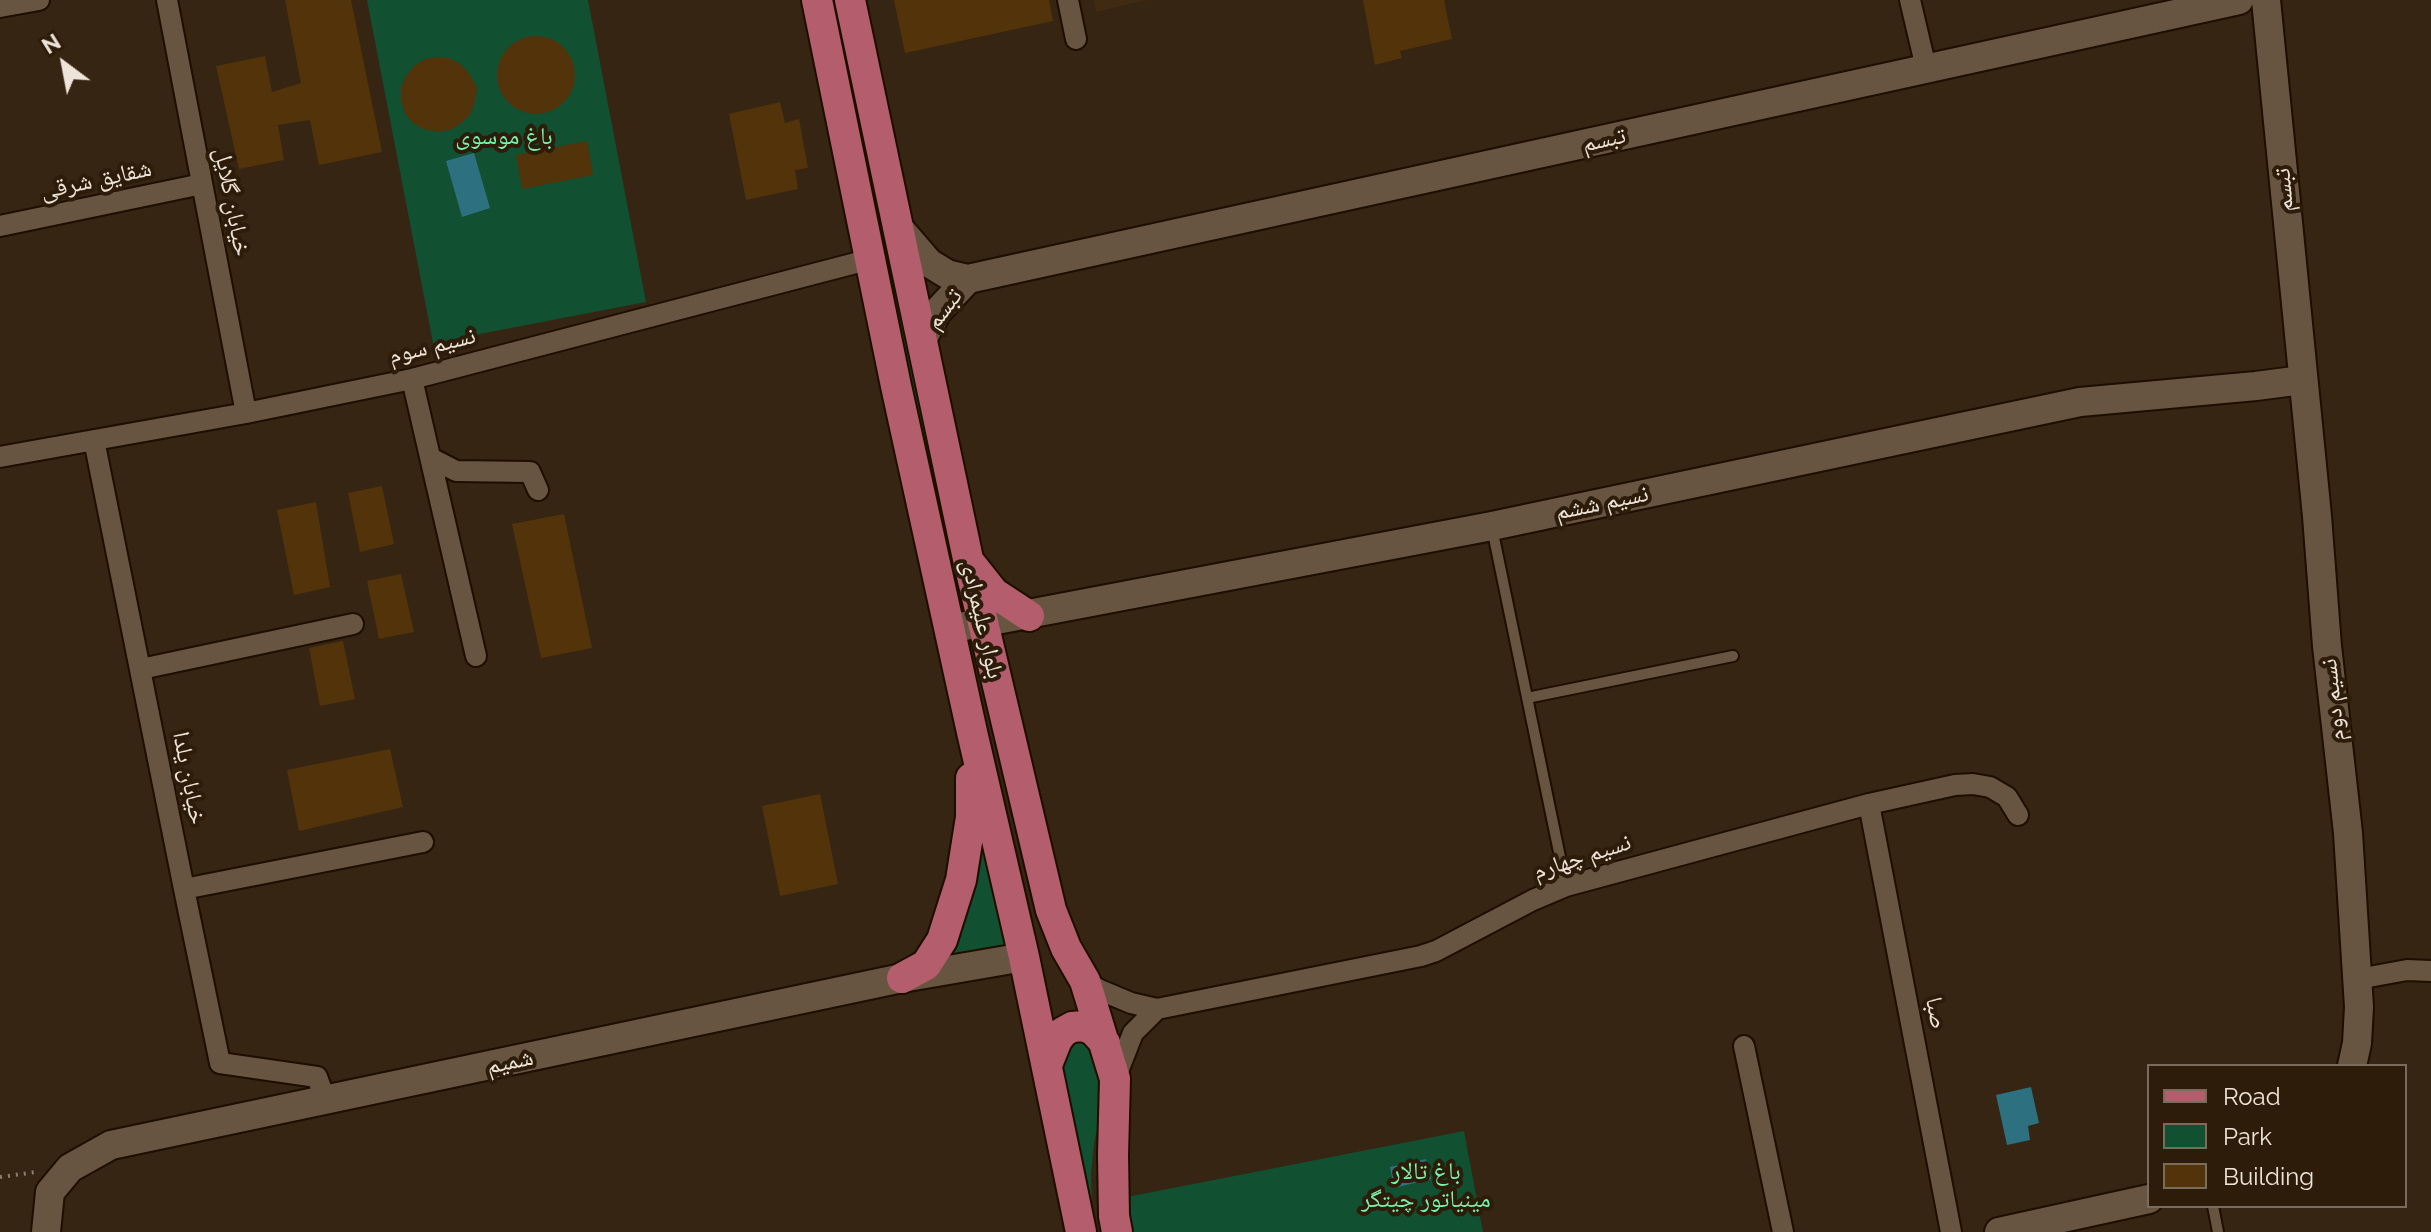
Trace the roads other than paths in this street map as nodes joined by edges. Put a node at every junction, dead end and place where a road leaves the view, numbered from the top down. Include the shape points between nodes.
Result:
1 (39, 0) edge
2 (167, 0) edge
3 (817, 0) edge
4 (850, 0) edge
5 (1068, 0) edge
6 (1910, 0) edge
7 (2239, 0) edge
8 (2266, 0) edge
9 (0, 7) edge
10 (1076, 39) dead end
11 (1926, 68) junction
12 (202, 184) junction
13 (0, 226) edge
14 (898, 227) junction
15 (871, 259) junction
16 (968, 279) junction
17 (922, 340) junction
18 (412, 379) junction
19 (2302, 380) junction
20 (246, 413) junction
21 (94, 440) junction
22 (0, 457) edge
23 (431, 458) junction
24 (538, 490) dead end
25 (1492, 526) junction
26 (968, 559) junction
27 (1029, 616) junction
28 (353, 624) dead end
29 (983, 624) junction
30 (949, 629) junction
31 (476, 656) dead end
32 (1733, 656) dead end
33 (141, 669) junction
34 (1527, 698) junction
35 (972, 732) junction
36 (1869, 804) junction
37 (2018, 815) dead end
38 (423, 842) dead end
39 (1566, 886) junction
40 (184, 889) junction
41 (1024, 957) junction
42 (2431, 971) edge
43 (902, 978) junction
44 (2358, 979) junction
45 (1085, 981) junction
46 (1157, 1009) junction
47 (1105, 1043) junction
48 (1744, 1046) dead end
49 (2352, 1064) edge
50 (1047, 1065) junction
51 (1115, 1079) junction
52 (326, 1101) junction
53 (2147, 1199) edge
54 (2213, 1208) edge
55 (46, 1232) edge
56 (1081, 1232) edge
57 (1117, 1232) edge
58 (1783, 1232) edge
59 (1951, 1232) edge
60 (1999, 1232) edge
61 (2218, 1232) edge

1 - 9 street
2 - 12 street, خیابان گلایل
3 - 15 main road, بلوار علیمرادی
4 - 14 main road, بلوار علیمرادی
5 - 10 street
6 - 11 street
7 - 11 street, تبسم
8 - 19 street, تبسم
11 - 16 street, تبسم
12 - 13 street, شقایق شرقی
12 - 20 street, خیابان گلایل
14 - 16 street, تبسم via 929,263
14 - 17 main road, بلوار علیمرادی
15 - 18 street, نسیم سوم
15 - 30 main road, بلوار علیمرادی
16 - 17 street, تبسم via 937,312
17 - 26 main road, بلوار علیمرادی
18 - 20 street, نسیم سوم
18 - 23 street
19 - 25 street, نسیم ششم via 2080,402
19 - 44 street, نسیم دوم
20 - 21 street, نسیم سوم
21 - 22 street, نسیم سوم
21 - 33 street, خیابان یلدا
23 - 24 street via 456,471 530,472
23 - 31 street
25 - 27 street, نسیم ششم
25 - 34 lane
26 - 27 main road via 994,593
26 - 29 main road, بلوار علیمرادی
27 - 29 street, نسیم ششم
28 - 33 street
29 - 30 street, نسیم ششم
29 - 45 main road, بلوار علیمرادی via 1051,910
30 - 35 main road, بلوار علیمرادی
32 - 34 lane
33 - 40 street, خیابان یلدا
34 - 39 lane
35 - 41 main road, بلوار علیمرادی
35 - 43 main road via 971,817 961,880 942,940 926,965
36 - 37 street, نسیم چهارم via 1973,784 2007,797
36 - 39 street, نسیم چهارم
36 - 59 street, صبا
38 - 40 street
39 - 46 street, نسیم چهارم via 1421,956
40 - 52 street, خیابان یلدا via 220,1063 317,1077
41 - 43 street, شمیم
41 - 50 main road, بلوار علیمرادی
42 - 44 street
43 - 52 street, شمیم
44 - 49 street, نسیم دوم
45 - 46 street, نسیم چهارم
45 - 47 main road, بلوار علیمرادی
46 - 51 street via 1133,1033
47 - 50 main road via 1093,1030 1072,1027 1057,1040
47 - 51 main road, بلوار علیمرادی
48 - 58 street
50 - 56 main road, بلوار علیمرادی
51 - 57 main road, بلوار علیمرادی
52 - 55 street, شمیم via 111,1145 70,1168 50,1192
53 - 60 street
54 - 61 lane

